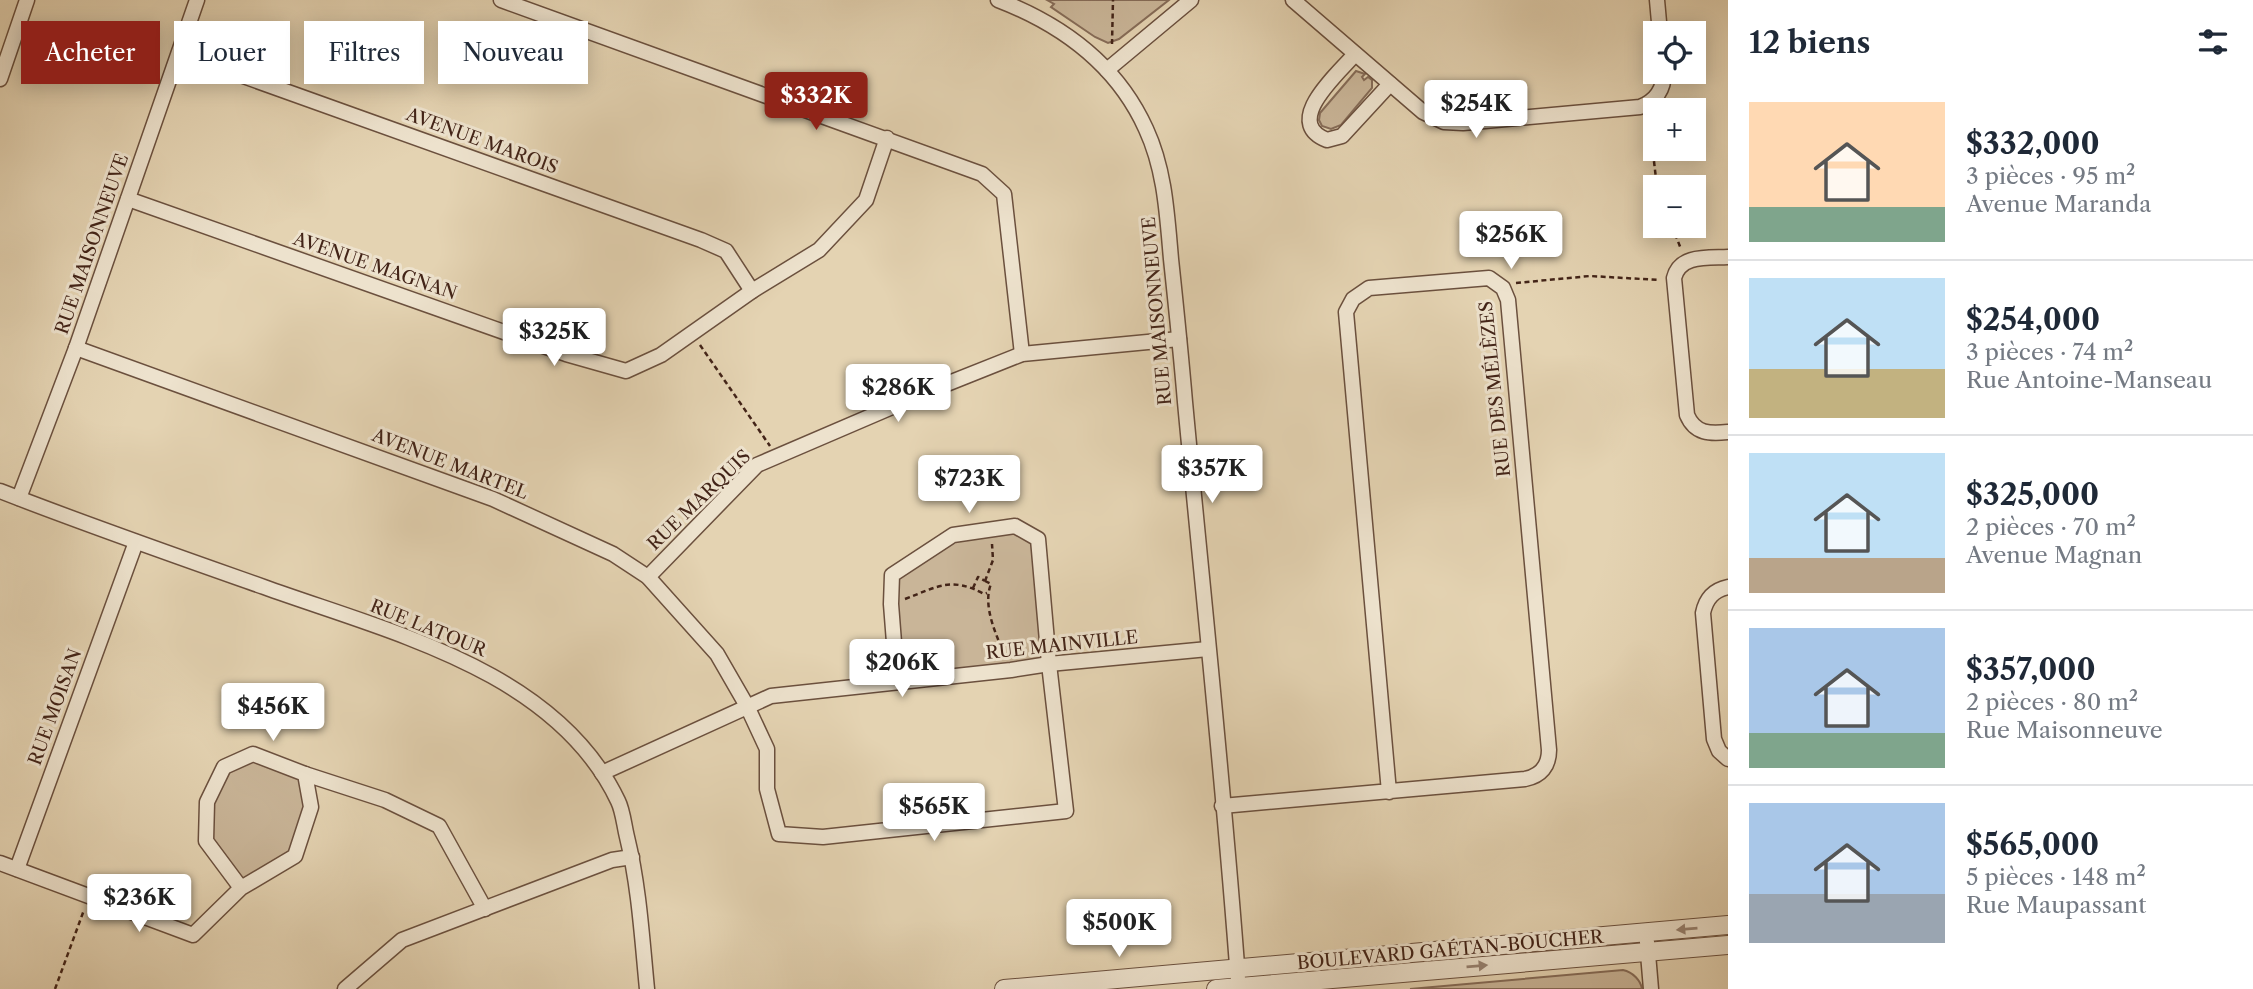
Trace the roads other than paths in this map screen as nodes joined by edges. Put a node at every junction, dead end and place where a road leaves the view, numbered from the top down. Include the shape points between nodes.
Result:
1 (27, 0) edge
2 (197, 0) edge
3 (500, 0) edge
4 (998, 0) edge
5 (1191, 0) edge
6 (1293, 0) edge
7 (1657, 0) edge
8 (190, 21) edge
9 (1659, 21) edge
10 (1355, 54) junction
11 (174, 67) edge
12 (1107, 70) junction
13 (0, 79) edge
14 (266, 84) edge
15 (1390, 84) junction
16 (1662, 84) edge
17 (887, 138) junction
18 (128, 199) junction
19 (1728, 257) edge
20 (752, 291) junction
21 (1179, 339) junction
22 (76, 348) junction
23 (1022, 354) junction
24 (1728, 432) edge
25 (0, 491) edge
26 (19, 498) junction
27 (136, 542) junction
28 (648, 576) junction
29 (1728, 587) edge
30 (1208, 649) junction
31 (1049, 664) junction
32 (897, 681) junction
33 (747, 706) junction
34 (1728, 759) edge
35 (602, 773) junction
36 (305, 774) junction
37 (1389, 792) junction
38 (1222, 806) junction
39 (632, 856) junction
40 (0, 863) edge
41 (17, 869) junction
42 (241, 888) junction
43 (485, 909) junction
44 (1728, 925) edge
45 (1646, 933) junction
46 (1728, 944) edge
47 (1648, 951) junction
48 (1237, 968) junction
49 (1238, 987) junction
50 (345, 989) edge
51 (647, 989) edge
52 (1004, 989) edge
53 (1216, 989) edge
54 (1651, 989) edge

1 - 13 street
2 - 8 street, RUE MAISONNEUVE
3 - 17 street
4 - 12 street, RUE MAISONNEUVE via 1063,31
5 - 12 street
6 - 10 street
7 - 9 street
10 - 15 street
10 - 15 street via 1310,108 1310,124 1317,134 1327,139 1342,136
11 - 18 street, RUE MAISONNEUVE
12 - 21 street, RUE MAISONNEUVE via 1140,116 1161,170
14 - 20 street, AVENUE MAROIS via 701,240 726,251
15 - 16 street via 1428,115 1456,124 1640,107 1660,92
17 - 20 street, AVENUE MAGNAN via 866,200 819,250
17 - 23 street via 982,174 1004,194
18 - 20 street, AVENUE MAGNAN via 566,354 626,370 661,355
18 - 22 street, RUE MAISONNEUVE
19 - 24 street via 1688,260 1678,267 1674,278 1687,415 1700,431
21 - 23 street, RUE MARQUIS
21 - 30 street, RUE MAISONNEUVE
22 - 26 street, RUE MAISONNEUVE
22 - 28 street, AVENUE MARTEL via 494,499 613,554
23 - 28 street, RUE MARQUIS via 757,465
25 - 26 street, RUE LATOUR
26 - 27 street, RUE LATOUR
27 - 35 street, RUE LATOUR via 426,645 486,671 532,700 571,735
27 - 41 street, RUE MOISAN
28 - 33 street, AVENUE MARTEL via 717,654
29 - 34 street via 1710,597 1703,613 1714,739
30 - 31 street, RUE MAINVILLE
30 - 38 street, RUE MAISONNEUVE
31 - 32 street, RUE MAINVILLE
31 - 32 street via 1038,539 1015,526 953,535 892,575
31 - 33 street, AVENUE MARTEL via 1066,811 823,837 779,834 767,789 767,749
32 - 33 street, RUE MAINVILLE via 771,696
33 - 35 street, RUE MAINVILLE
35 - 39 street, RUE LATOUR via 619,803
36 - 42 street via 311,807 295,856
36 - 42 street via 253,754 224,766 207,802 206,841
36 - 43 street via 384,800 439,825
37 - 37 street, RUE DES MÉLÈZES via 1530,778 1542,771 1549,759 1508,300 1500,285 1489,278 1369,288 1356,295 1346,312
37 - 38 street, RUE DES MÉLÈZES
38 - 48 street, RUE MAISONNEUVE
39 - 43 street
39 - 51 street, RUE LATOUR
40 - 41 street
41 - 42 street via 193,935
43 - 50 street via 402,940
44 -> 45 street, BOULEVARD GAÉTAN-BOUCHER
45 - 47 street
45 - 48 street, BOULEVARD GAÉTAN-BOUCHER
46 - 47 street, BOULEVARD GAÉTAN-BOUCHER
49 -> 47 street, BOULEVARD GAÉTAN-BOUCHER
47 - 54 street
48 - 49 street, RUE MAISONNEUVE
48 - 52 street, BOULEVARD GAÉTAN-BOUCHER
49 - 53 street, BOULEVARD GAÉTAN-BOUCHER

